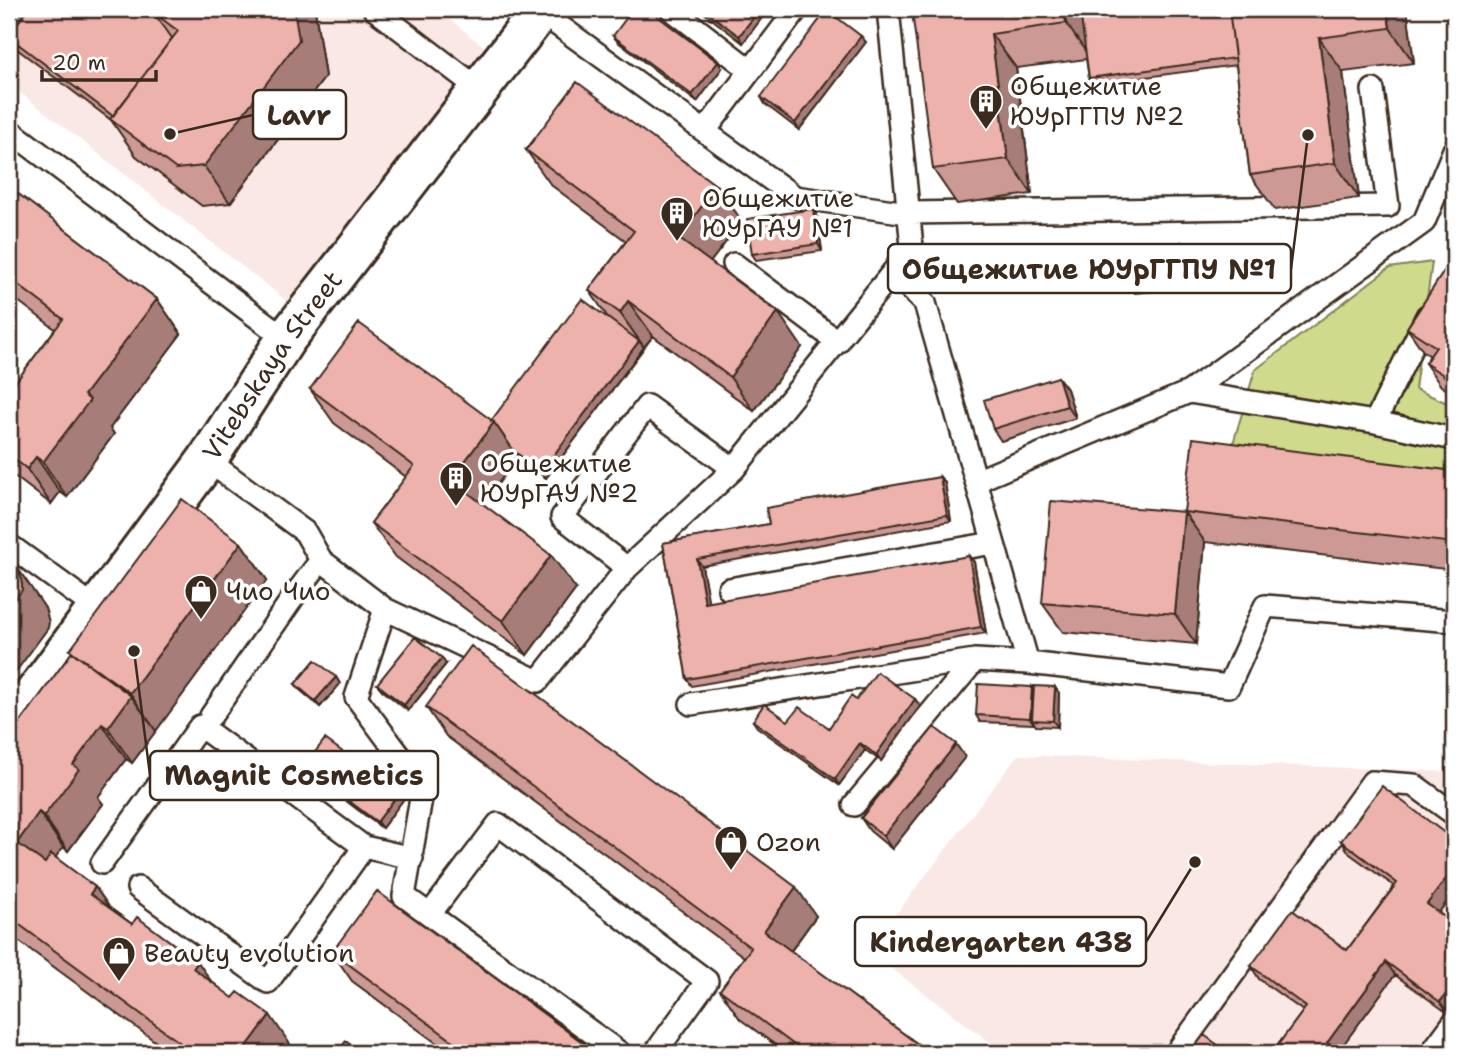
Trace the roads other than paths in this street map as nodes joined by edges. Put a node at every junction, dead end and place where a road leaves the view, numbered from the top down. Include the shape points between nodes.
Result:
1 (374, 9) edge
2 (671, 9) edge
3 (797, 9) edge
4 (888, 9) edge
5 (541, 10) edge
6 (750, 70) junction
7 (479, 89) junction
8 (1373, 90) dead end
9 (9, 130) edge
10 (705, 131) junction
11 (1454, 150) edge
12 (908, 214) junction
13 (734, 264) dead end
14 (893, 272) junction
15 (1433, 304) edge
16 (286, 340) junction
17 (838, 342) junction
18 (1189, 392) junction
19 (1374, 422) junction
20 (1454, 439) edge
21 (207, 460) junction
22 (734, 469) junction
23 (976, 481) junction
24 (993, 543) junction
25 (9, 545) edge
26 (321, 560) junction
27 (627, 568) junction
28 (729, 589) dead end
29 (385, 608) junction
30 (97, 609) junction
31 (1454, 621) edge
32 (975, 660) junction
33 (1028, 663) junction
34 (691, 704) dead end
35 (211, 716) dead end
36 (9, 728) edge
37 (854, 805) dead end
38 (1454, 814) edge
39 (364, 847) junction
40 (412, 858) junction
41 (102, 863) dead end
42 (138, 888) dead end
43 (430, 914) junction
44 (1454, 1022) edge
45 (620, 1053) edge
46 (655, 1053) edge
47 (1176, 1053) edge
48 (1431, 1053) edge

1 - 7 lane
2 - 6 lane
3 - 6 lane
4 - 12 lane
5 - 7 street, Vitebskaya Street
5 - 10 lane
6 - 10 lane
7 - 16 street, Vitebskaya Street
8 - 12 lane via 1388,206
9 - 16 lane
10 - 12 lane via 795,197
11 - 18 lane via 1424,222
12 - 14 lane via 912,247
13 - 17 lane
14 - 17 lane
14 - 23 lane via 925,303
15 - 19 lane
16 - 21 street, Vitebskaya Street
17 - 22 lane
18 - 19 lane
18 - 23 lane
19 - 20 lane
21 - 26 lane via 305,532
21 - 30 street, Vitebskaya Street
22 - 27 lane
22 - 27 lane via 647,406 562,517
23 - 24 lane
24 - 28 lane
24 - 33 lane
25 - 30 lane
26 - 29 lane
26 - 35 lane
27 - 29 lane via 538,681
29 - 40 lane via 356,697 423,787
30 - 36 street, Vitebskaya Street
31 - 33 lane via 1265,606 1229,686
32 - 33 lane
32 - 34 lane
32 - 37 lane
38 - 47 lane via 1414,785 1372,782
39 - 40 lane
39 - 41 lane via 200,726
39 - 42 lane via 268,982
40 - 43 lane via 404,896
43 - 45 lane
43 - 46 lane via 498,824 707,981
44 - 48 lane

